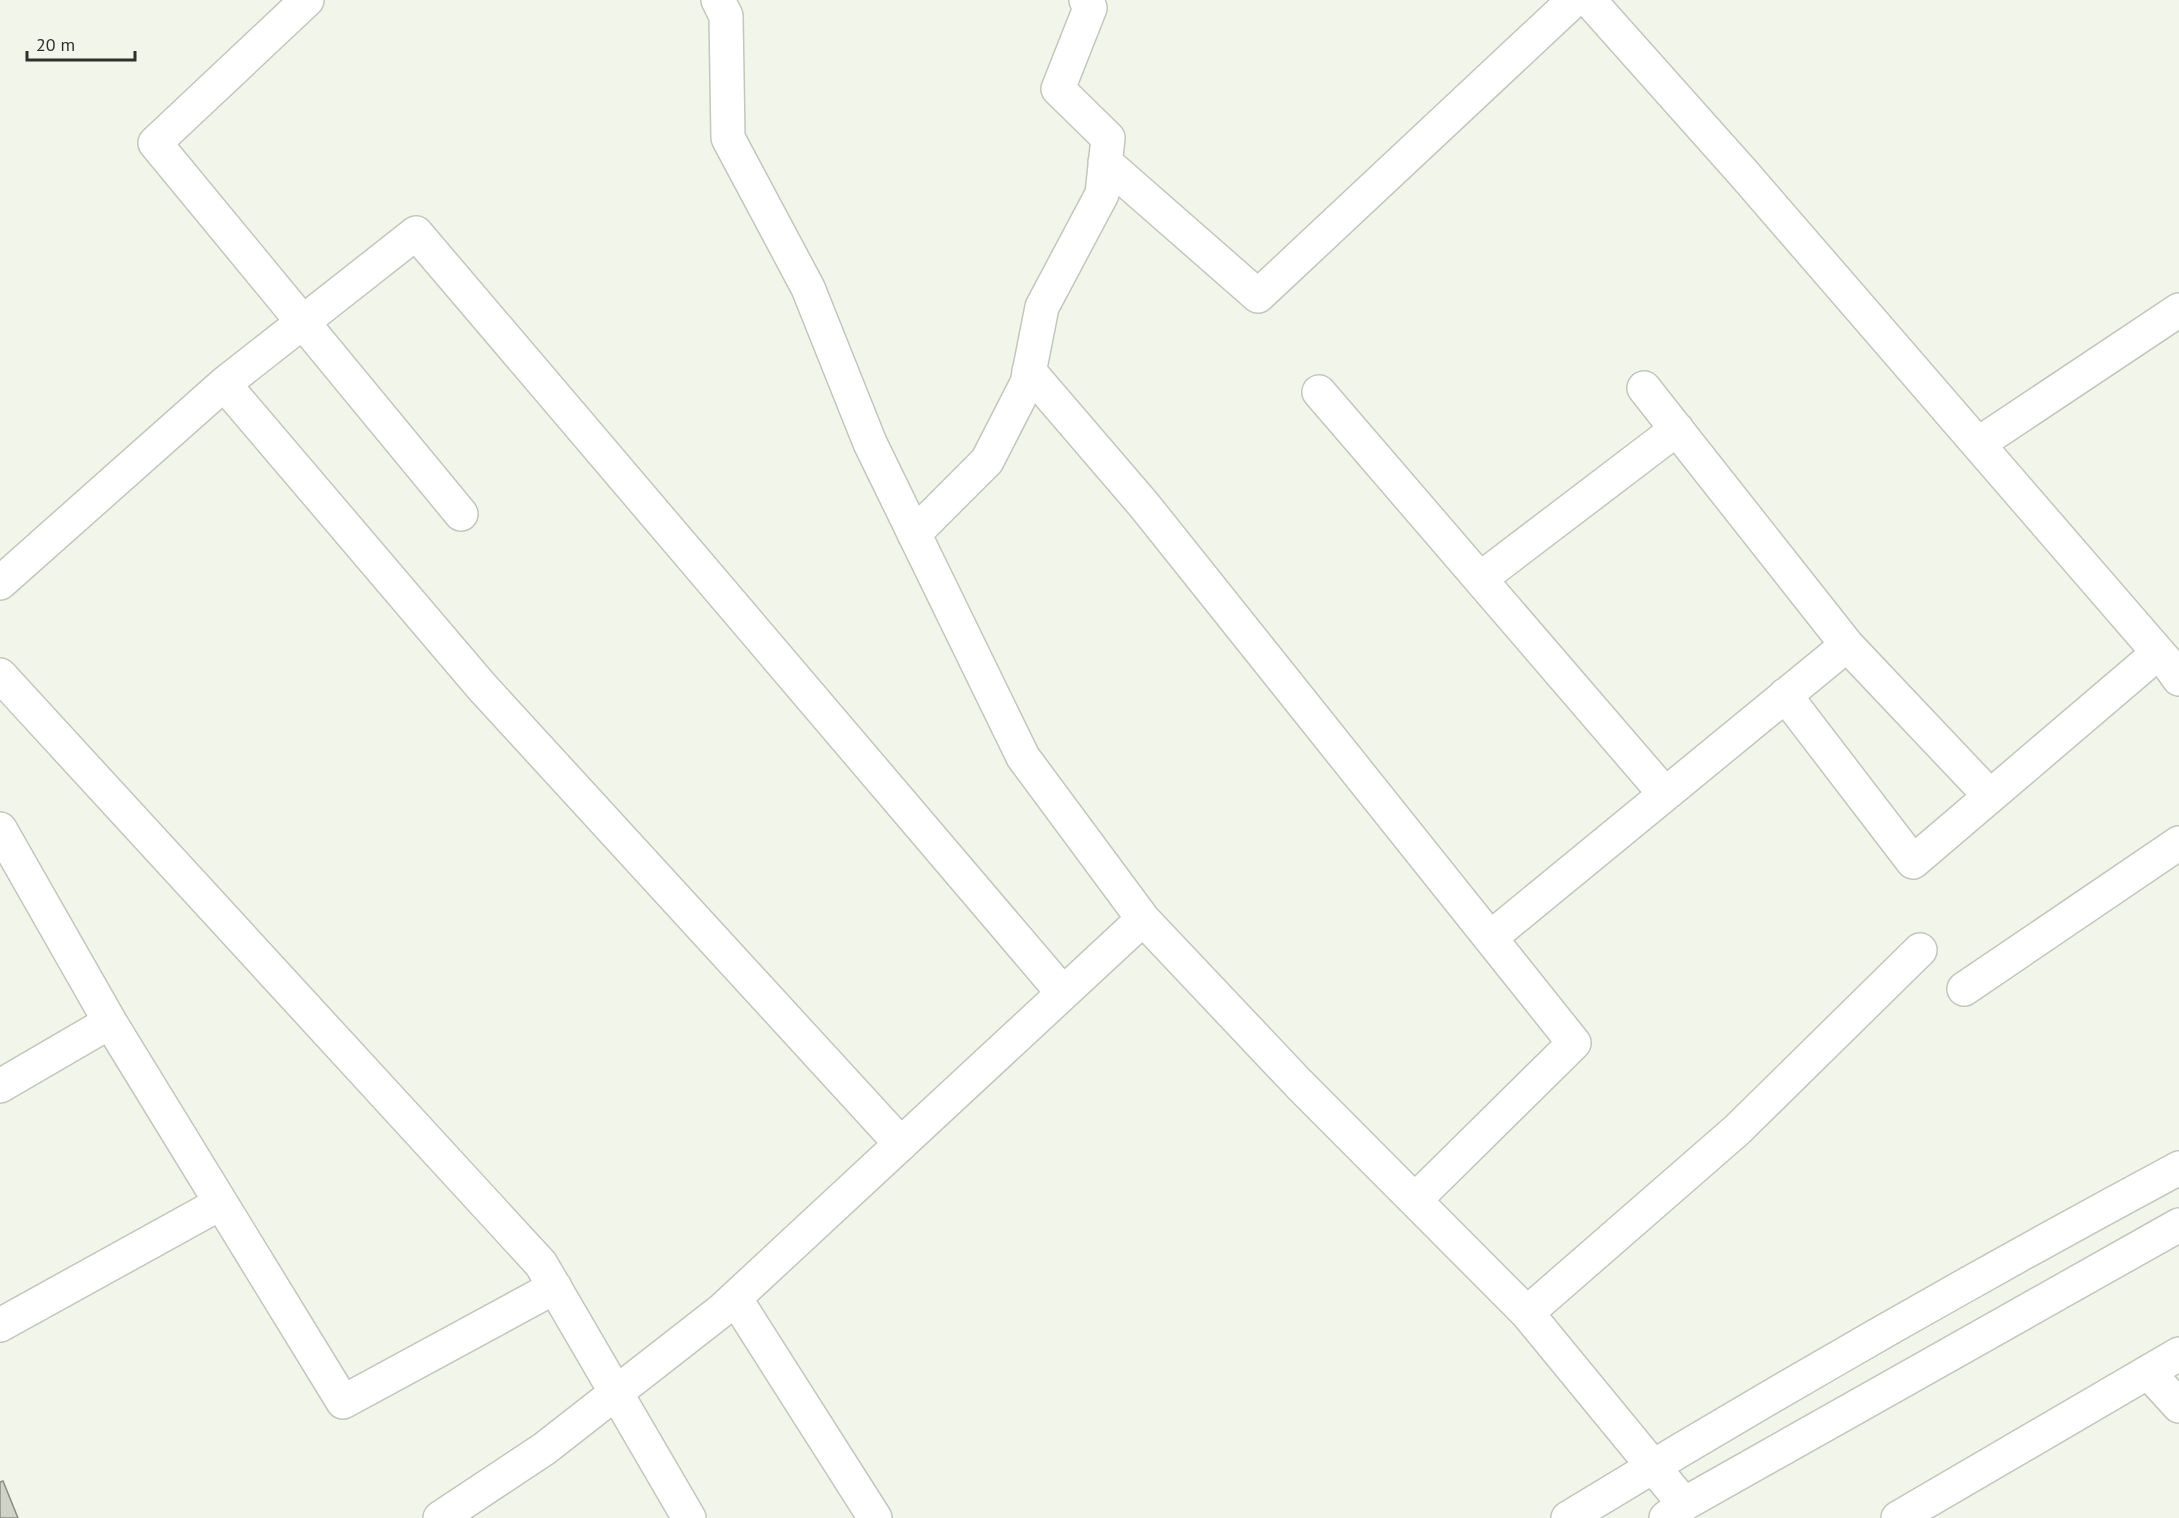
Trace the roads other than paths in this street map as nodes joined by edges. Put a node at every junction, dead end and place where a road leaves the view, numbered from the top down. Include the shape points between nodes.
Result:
1 (307, 0) edge
2 (718, 0) edge
3 (1086, 0) edge
4 (1574, 0) edge
5 (1589, 0) edge
6 (1105, 162) junction
7 (2179, 310) edge
8 (303, 322) junction
9 (1029, 371) junction
10 (224, 384) junction
11 (1644, 388) dead end
12 (1319, 392) dead end
13 (1677, 429) junction
14 (1978, 444) junction
15 (461, 514) dead end
16 (914, 534) junction
17 (1480, 579) junction
18 (0, 583) edge
19 (1847, 645) junction
20 (2158, 653) junction
21 (0, 675) edge
22 (2179, 679) edge
23 (1785, 695) junction
24 (1665, 794) junction
25 (1990, 796) junction
26 (3, 840) edge
27 (2179, 843) edge
28 (1143, 919) junction
29 (1490, 938) junction
30 (1920, 950) dead end
31 (1964, 989) dead end
32 (1063, 993) junction
33 (110, 1022) junction
34 (0, 1086) edge
35 (901, 1144) junction
36 (2179, 1168) edge
37 (1415, 1200) junction
38 (221, 1203) junction
39 (2179, 1225) edge
40 (555, 1287) junction
41 (735, 1298) junction
42 (1527, 1312) junction
43 (0, 1325) edge
44 (2179, 1354) edge
45 (2148, 1372) junction
46 (616, 1393) junction
47 (2179, 1406) edge
48 (1653, 1466) junction
49 (1675, 1511) edge
50 (440, 1518) edge
51 (689, 1518) edge
52 (875, 1518) edge
53 (1568, 1518) edge
54 (1898, 1518) edge

1 - 8 street via 155,143
2 - 16 street via 726,16 728,138 808,288 870,442
3 - 6 street via 1090,8 1058,89 1108,138
4 - 6 street via 1258,296
5 - 14 street
6 - 9 street via 1102,194 1042,307
7 - 14 street
8 - 10 street
8 - 15 street
8 - 32 street via 416,233
9 - 16 street via 1027,383 987,461
9 - 29 street via 1144,505
10 - 18 street
10 - 35 street via 482,687
11 - 13 street
12 - 17 street
13 - 17 street
13 - 19 street
14 - 20 street
16 - 28 street via 1023,757
17 - 24 street
19 - 23 street
19 - 25 street
20 - 22 street
20 - 25 street
21 - 40 street via 541,1264
23 - 24 street
23 - 25 street via 1913,862
24 - 29 street
26 - 33 street
27 - 31 street
28 - 32 street
28 - 37 street
29 - 37 street via 1574,1043
30 - 42 street via 1737,1130
32 - 35 street
33 - 34 street
33 - 38 street
35 - 41 street
36 - 48 street via 2034,1246
37 - 42 street
38 - 40 street via 343,1402
38 - 43 street
39 - 49 street
40 - 46 street
41 - 46 street
41 - 52 street
42 - 48 street
44 - 45 street
45 - 47 street
45 - 54 street
46 - 50 street via 544,1449
46 - 51 street
48 - 49 street
48 - 53 street

